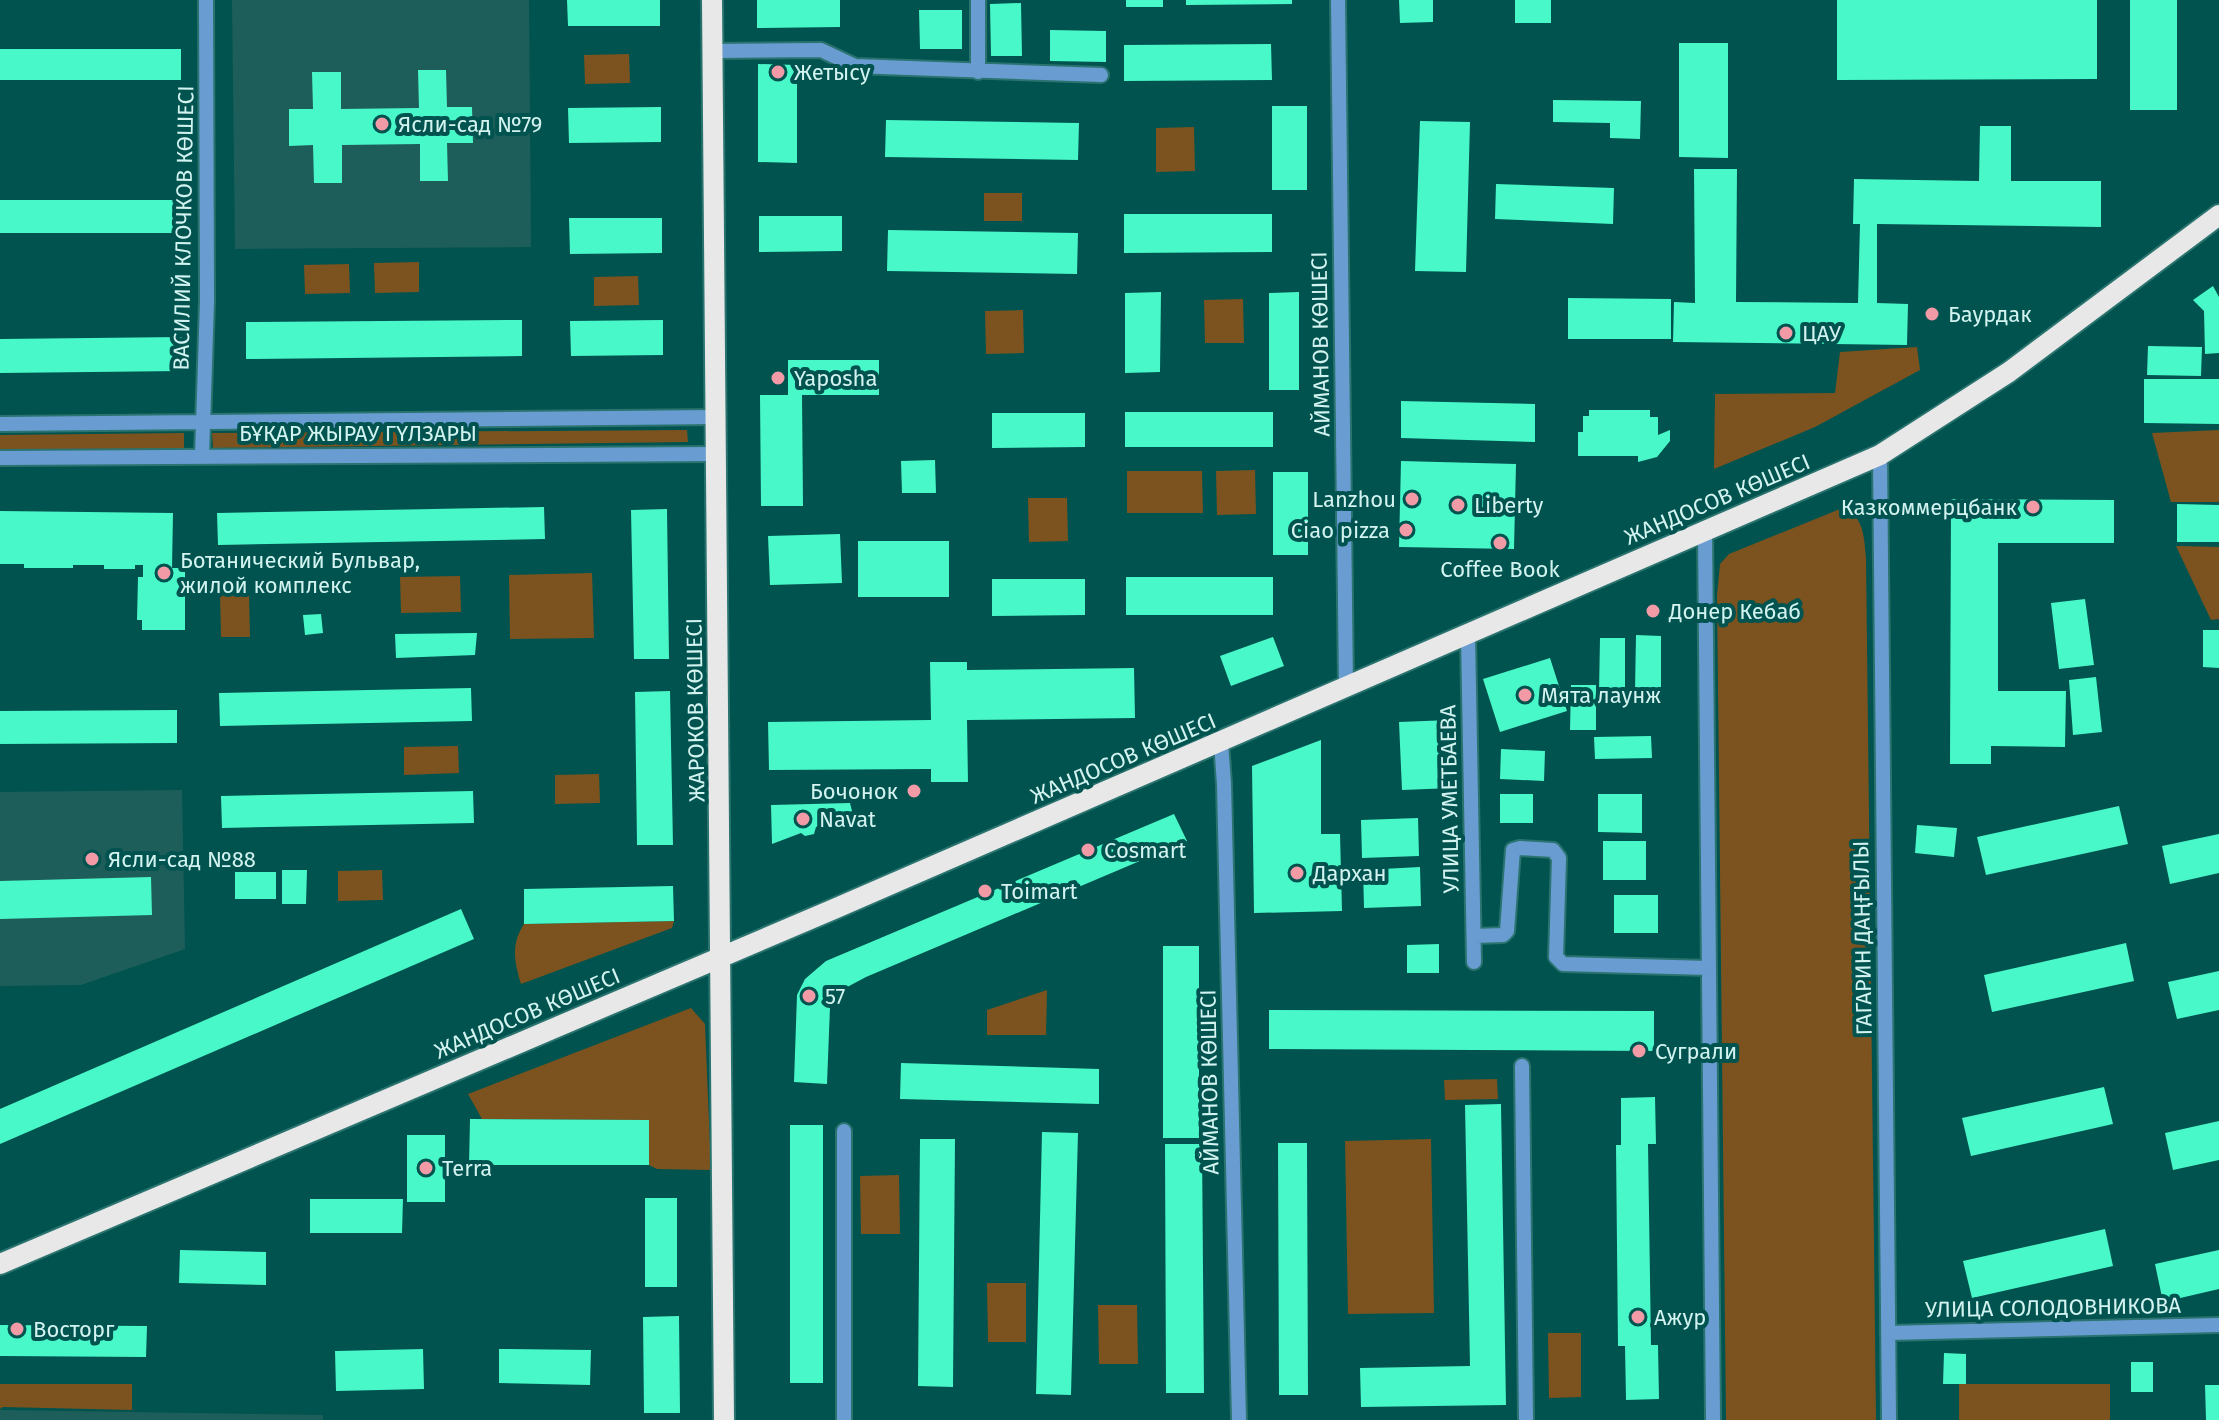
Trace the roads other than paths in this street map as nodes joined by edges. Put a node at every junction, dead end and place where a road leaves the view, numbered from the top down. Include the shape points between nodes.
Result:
1 (206, 0) edge
2 (712, 0) edge
3 (978, 0) edge
4 (1338, 0) edge
5 (713, 51) junction
6 (978, 72) junction
7 (1101, 75) dead end
8 (2219, 215) edge
9 (716, 417) junction
10 (202, 421) junction
11 (0, 424) edge
12 (717, 454) junction
13 (1880, 455) junction
14 (202, 456) junction
15 (0, 458) edge
16 (1705, 530) junction
17 (1468, 636) junction
18 (1346, 688) junction
19 (1221, 742) junction
20 (1474, 936) junction
21 (722, 956) junction
22 (1474, 962) dead end
23 (1709, 968) junction
24 (1522, 1066) dead end
25 (844, 1131) dead end
26 (0, 1264) edge
27 (2219, 1325) edge
28 (1888, 1333) junction
29 (724, 1420) edge
30 (844, 1420) edge
31 (1239, 1420) edge
32 (1526, 1420) edge
33 (1713, 1420) edge
34 (1889, 1420) edge

1 - 10 street, ВАСИЛИЙ КЛОЧКОВ КӨШЕСІ
2 - 5 main road, ЖАРОКОВ КӨШЕСІ
3 - 6 street
4 - 18 street, АЙМАНОВ КӨШЕСІ
5 - 6 street via 821,50 855,66
5 - 9 main road, ЖАРОКОВ КӨШЕСІ
6 - 7 street
8 - 13 main road, ЖАНДОСОВ КӨШЕСІ via 2021,364
9 - 10 street, БҰҚАР ЖЫРАУ ГҮЛЗАРЫ
9 - 12 main road, ЖАРОКОВ КӨШЕСІ
10 - 11 street, БҰҚАР ЖЫРАУ ГҮЛЗАРЫ
10 - 14 street, ВАСИЛИЙ КЛОЧКОВ КӨШЕСІ
12 - 14 street, БҰҚАР ЖЫРАУ ГҮЛЗАРЫ
12 - 21 main road, ЖАРОКОВ КӨШЕСІ
13 - 16 main road, ЖАНДОСОВ КӨШЕСІ
13 - 28 street, ГАГАРИН ДАҢҒЫЛЫ
14 - 15 street, БҰҚАР ЖЫРАУ ГҮЛЗАРЫ
16 - 17 main road, ЖАНДОСОВ КӨШЕСІ
16 - 23 street
17 - 18 main road, ЖАНДОСОВ КӨШЕСІ
17 - 20 street, УЛИЦА УМЕТБАЕВА
18 - 19 main road, ЖАНДОСОВ КӨШЕСІ
19 - 21 main road, ЖАНДОСОВ КӨШЕСІ
19 - 31 street, АЙМАНОВ КӨШЕСІ
20 - 22 street, УЛИЦА УМЕТБАЕВА
20 - 23 street via 1507,931 1513,850 1553,850 1559,858 1559,961
21 - 26 main road, ЖАНДОСОВ КӨШЕСІ
21 - 29 main road, ЖАРОКОВ КӨШЕСІ
23 - 33 street
24 - 32 street
25 - 30 street
27 - 28 street, УЛИЦА СОЛОДОВНИКОВА
28 - 34 street, ГАГАРИН ДАҢҒЫЛЫ

